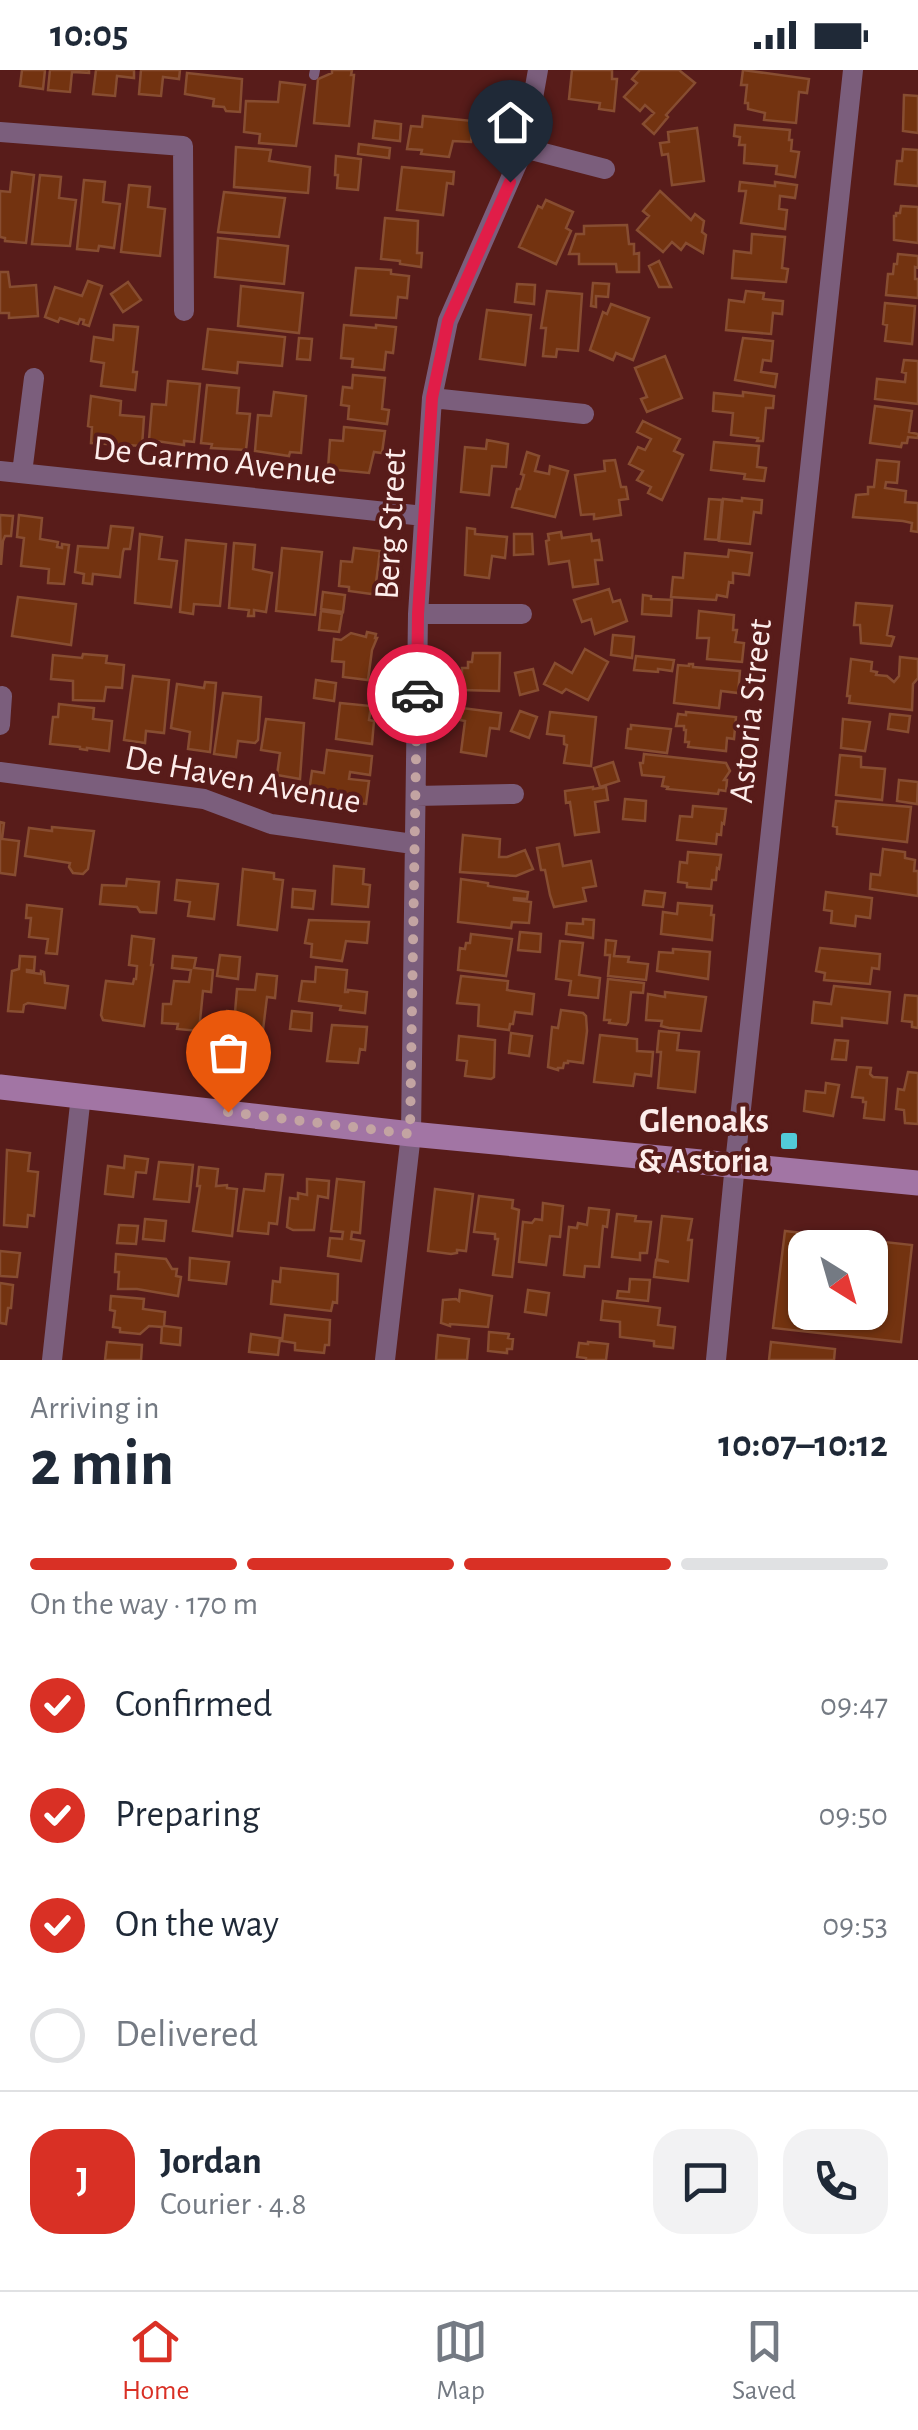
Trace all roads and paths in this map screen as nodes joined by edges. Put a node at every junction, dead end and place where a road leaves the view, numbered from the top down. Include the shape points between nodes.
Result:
1 (538, 70) edge
2 (853, 70) edge
3 (0, 132) edge
4 (524, 148) junction
5 (605, 169) dead end
6 (184, 312) dead end
7 (34, 378) dead end
8 (432, 398) junction
9 (584, 414) dead end
10 (0, 471) edge
11 (22, 473) junction
12 (424, 516) junction
13 (418, 614) junction
14 (522, 614) dead end
15 (2, 696) edge
16 (0, 724) edge
17 (0, 772) edge
18 (514, 794) dead end
19 (416, 796) junction
20 (413, 844) junction
21 (0, 1087) edge
22 (81, 1095) junction
23 (410, 1134) junction
24 (735, 1164) junction
25 (918, 1184) edge
26 (52, 1360) edge
27 (385, 1360) edge
28 (716, 1360) edge

1 - 4 street, Berg Street
2 - 24 street, Astoria Street
3 - 6 street via 184,146
4 - 5 street
4 - 8 street, Berg Street via 448,321
7 - 11 street
8 - 9 street
8 - 12 street, Berg Street
10 - 11 street, De Garmo Avenue
11 - 12 street, De Garmo Avenue
12 - 13 street, Berg Street
13 - 14 street
13 - 19 street, Berg Street
15 - 16 street
17 - 20 street, De Haven Avenue via 204,799 271,824
18 - 19 street
19 - 20 street, Berg Street
20 - 23 street, Berg Street
21 - 22 main road
22 - 23 main road
22 - 26 street
23 - 24 main road
23 - 27 street, Berg Street
24 - 25 main road
24 - 28 street, Astoria Street

